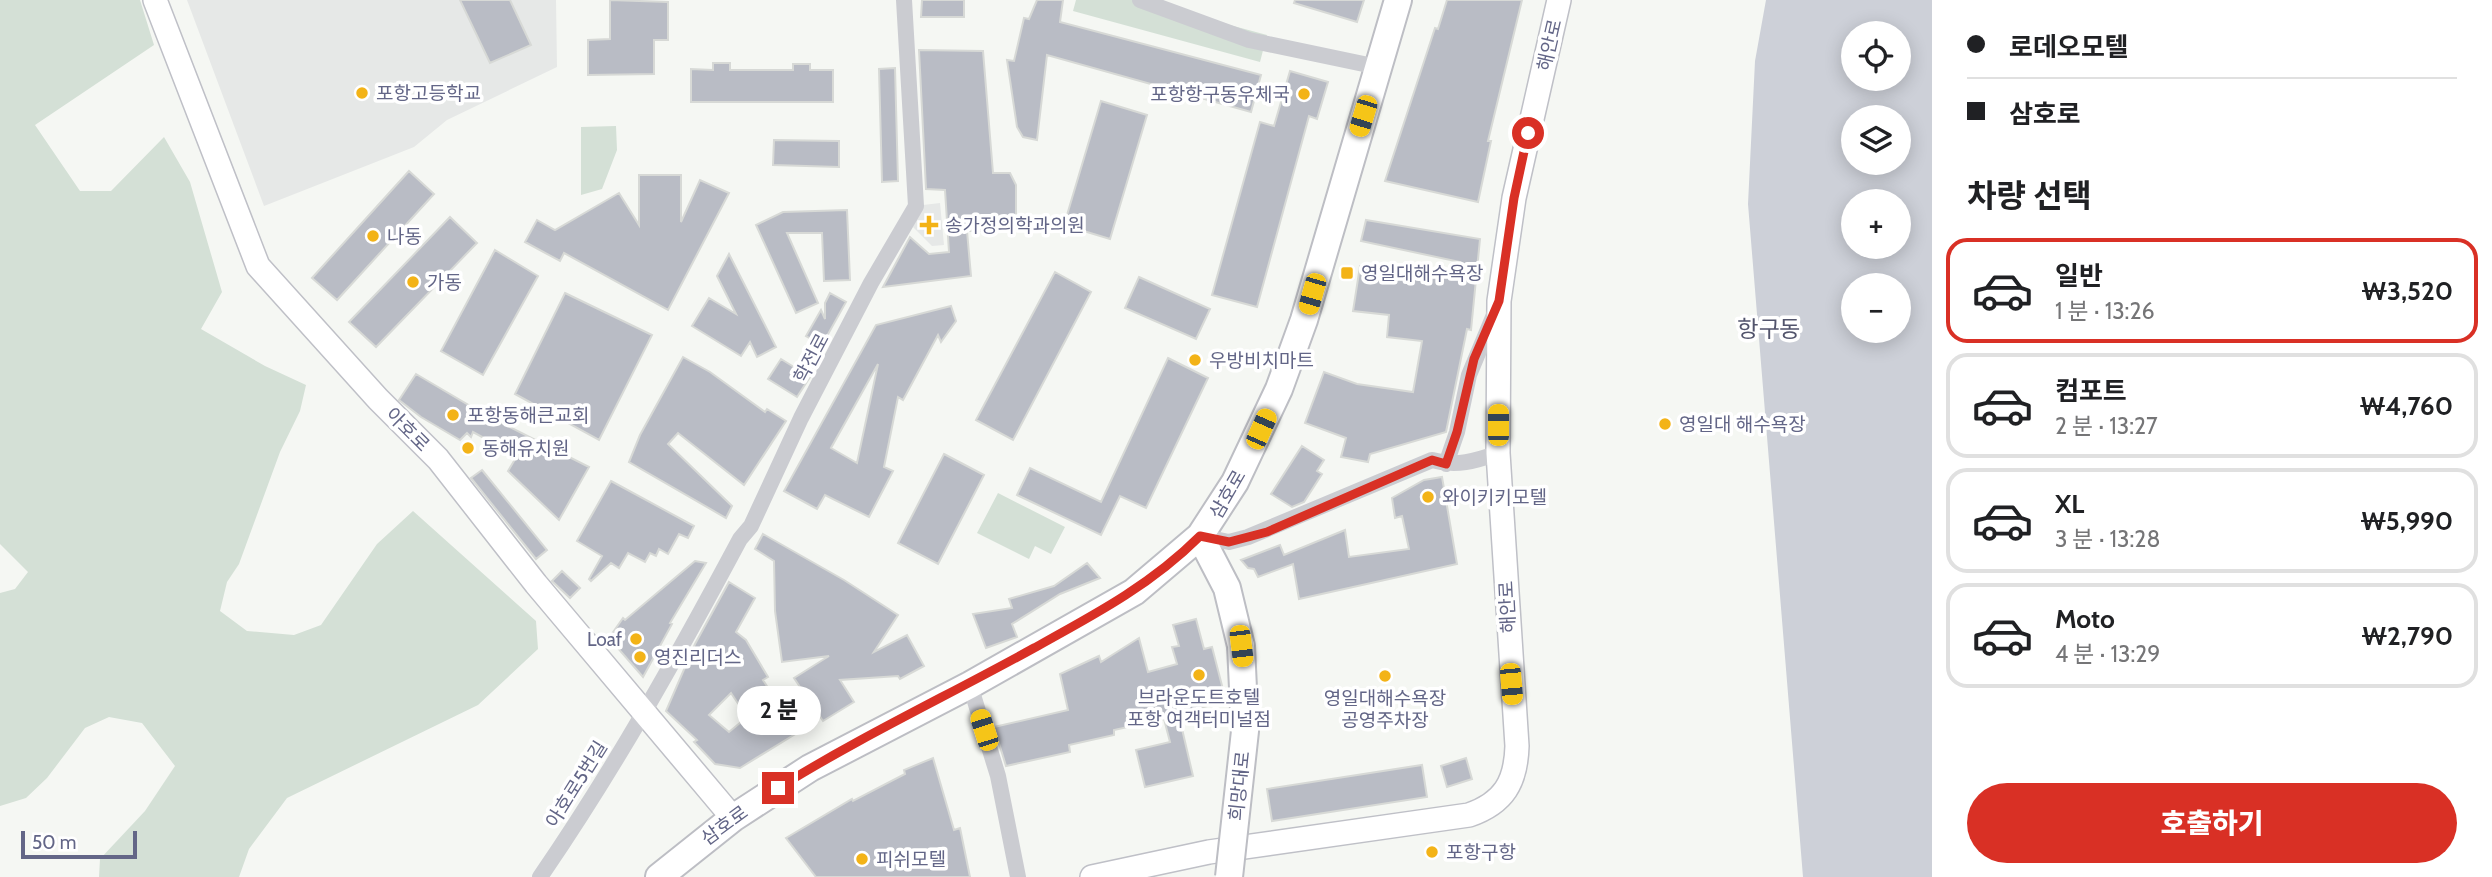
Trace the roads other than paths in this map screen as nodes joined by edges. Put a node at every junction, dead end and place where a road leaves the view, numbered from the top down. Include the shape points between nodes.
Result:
1 (155, 0) edge
2 (904, 0) edge
3 (1140, 0) edge
4 (1398, 0) edge
5 (1559, 0) edge
6 (1378, 67) junction
7 (1499, 301) junction
8 (1498, 453) junction
9 (1446, 464) junction
10 (1200, 536) junction
11 (970, 685) junction
12 (646, 712) junction
13 (733, 818) junction
14 (540, 877) edge
15 (659, 877) edge
16 (1018, 877) edge
17 (1093, 877) edge
18 (1228, 877) edge

1 - 12 street, 아호로 via 258,266 438,459 536,584
2 - 12 street, 학전로 via 916,206 801,418 751,526
3 - 6 street via 1249,40
4 - 6 main road, 삼호로
5 - 7 street, 해안로 via 1514,198
6 - 10 main road, 삼호로 via 1304,320 1279,388 1236,482
7 - 8 street, 해안로
7 - 9 street via 1471,367
8 - 9 street via 1474,462
8 - 17 street, 해안로 via 1517,746 1514,775 1504,794 1469,815 1222,850
9 - 10 street via 1432,460 1267,532 1229,542
10 - 11 main road, 삼호로 via 1134,592
10 - 18 main road, 희망대로, bridge via 1227,588 1241,646 1245,731
11 - 13 main road, 삼호로 via 849,746
11 - 16 street via 998,776
12 - 13 street, 아호로
12 - 14 street, 아호로5번길
13 - 15 main road, 삼호로

